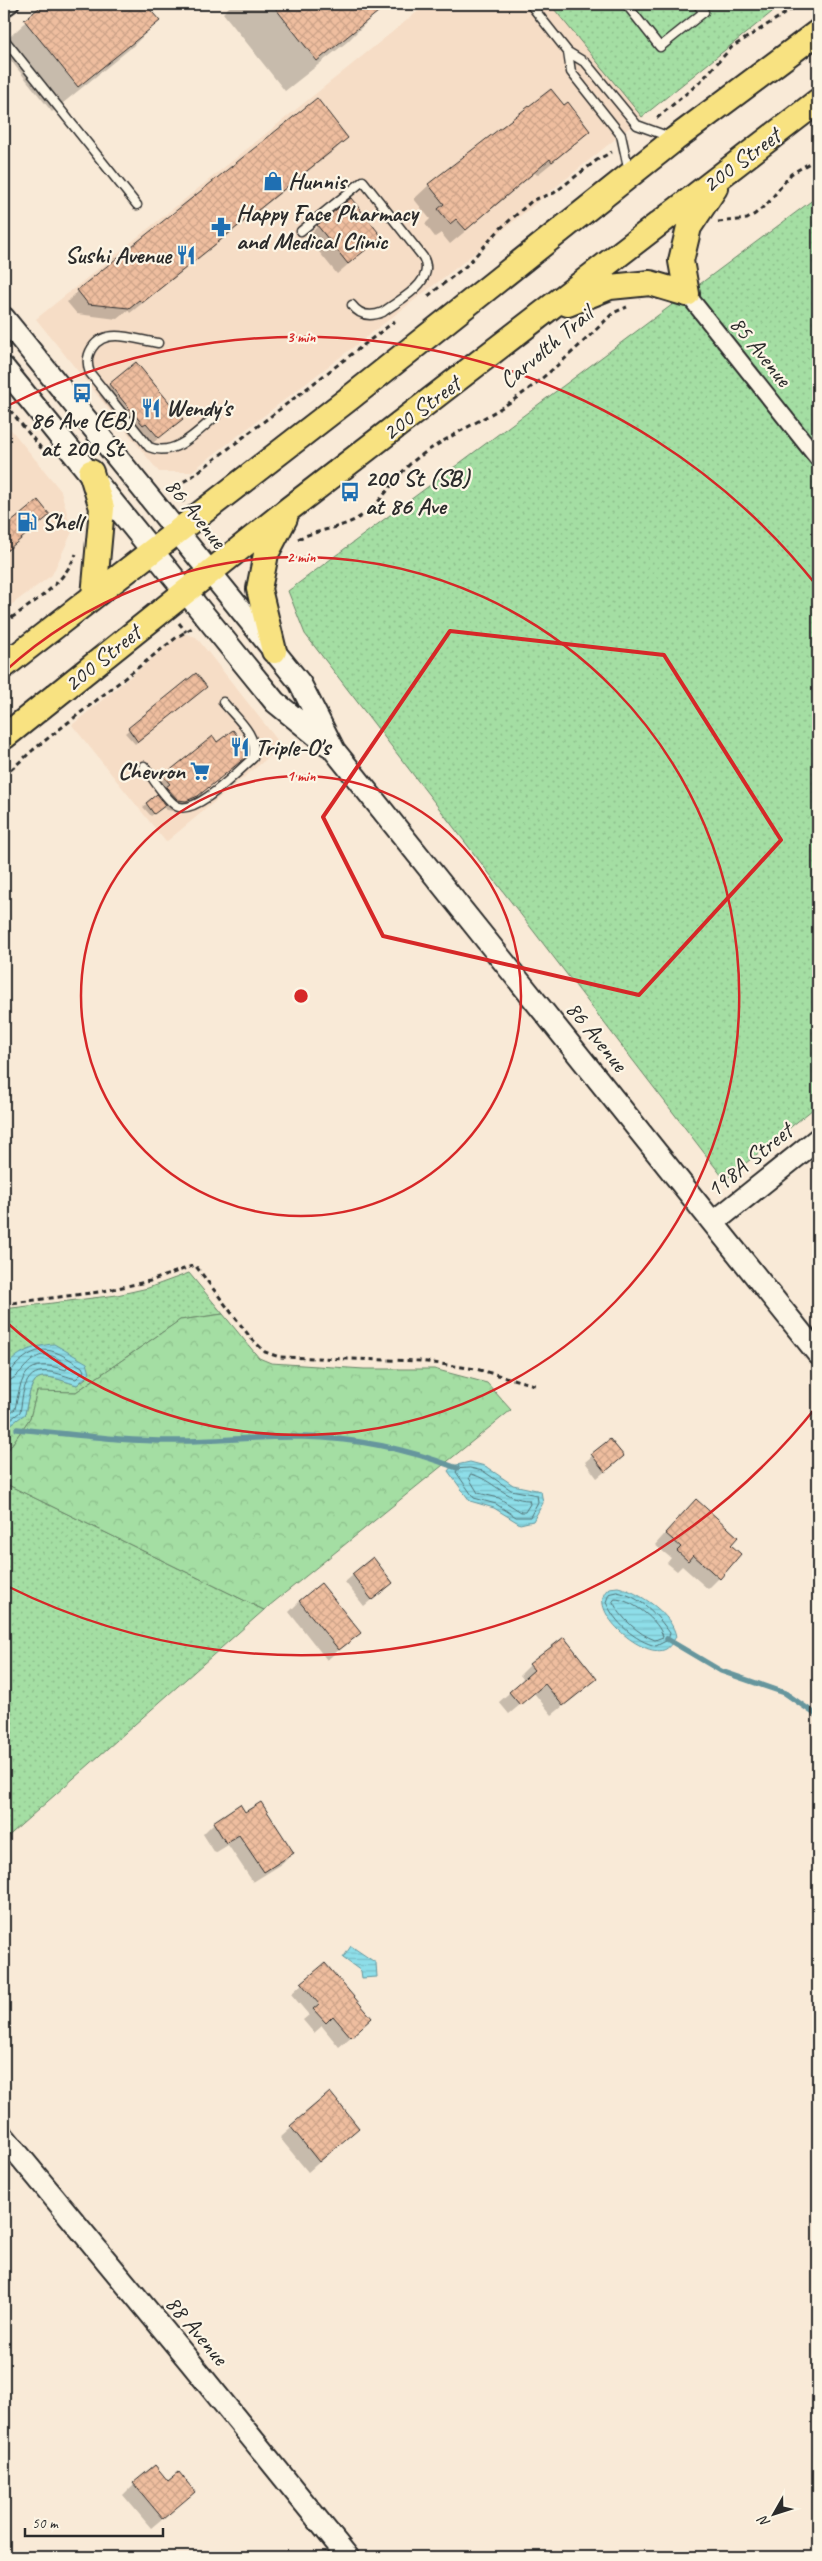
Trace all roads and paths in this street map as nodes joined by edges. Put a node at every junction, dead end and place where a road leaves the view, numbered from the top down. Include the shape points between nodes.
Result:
1 (11, 4) edge
2 (530, 4) edge
3 (626, 4) edge
4 (697, 4) edge
5 (4, 9) edge
6 (818, 32) edge
7 (4, 38) edge
8 (568, 52) junction
9 (818, 101) edge
10 (676, 139) junction
11 (818, 158) edge
12 (726, 171) junction
13 (630, 175) junction
14 (137, 205) dead end
15 (714, 225) dead end
16 (301, 231) dead end
17 (686, 294) junction
18 (352, 305) dead end
19 (632, 305) dead end
20 (544, 314) junction
21 (4, 318) edge
22 (158, 343) dead end
23 (4, 368) edge
24 (4, 403) edge
25 (216, 416) dead end
26 (818, 459) edge
27 (51, 460) dead end
28 (90, 472) junction
29 (172, 487) dead end
30 (290, 509) junction
31 (186, 525) junction
32 (296, 540) dead end
33 (153, 550) junction
34 (219, 565) junction
35 (186, 591) junction
36 (94, 596) junction
37 (166, 607) junction
38 (15, 648) edge
39 (274, 651) junction
40 (4, 666) edge
41 (223, 702) dead end
42 (4, 737) edge
43 (334, 750) junction
44 (144, 766) dead end
45 (4, 776) edge
46 (818, 1139) edge
47 (713, 1223) junction
48 (4, 1304) edge
49 (818, 1354) edge
50 (538, 1386) dead end
51 (8, 2150) edge
52 (348, 2557) edge

1 - 5 street
2 - 8 lane
3 - 4 lane via 660,47 704,12
6 - 10 main road
7 - 14 lane
8 - 10 lane via 586,63 637,125
8 - 13 lane via 571,72 621,135
9 - 12 main road, 200 Street
10 - 13 main road
11 - 15 path via 791,174 755,214 747,219 731,219
12 - 17 main road via 689,226 681,261
12 - 20 main road, 200 Street
13 - 31 main road
16 - 18 lane via 363,181 423,257 427,267 424,280 383,312 362,314
17 - 20 main road via 650,283 610,287
17 - 26 street, 85 Avenue
19 - 32 path, Carvolth Trail via 613,313 526,391 460,429 415,460 376,505 359,518 342,526 316,530
20 - 30 main road, 200 Street
21 - 31 street, 86 Avenue
22 - 25 lane via 115,336 104,339 92,347 87,365 149,446 157,450 179,445
23 - 28 street, 86 Avenue
24 - 27 path
28 - 33 street, 86 Avenue
28 - 36 main road via 102,508
29 - 31 path
30 - 34 main road, 200 Street
30 - 39 main road via 266,554 259,589
31 - 33 main road
31 - 34 street, 86 Avenue
31 - 34 path
33 - 35 street, 86 Avenue
33 - 36 main road
34 - 35 main road, 200 Street
34 - 39 street, 86 Avenue
35 - 37 main road, 200 Street
35 - 43 street, 86 Avenue via 275,702
36 - 38 main road
37 - 42 main road, 200 Street
37 - 45 path via 186,632
38 - 40 main road
39 - 43 street, 86 Avenue via 300,683
41 - 44 lane via 253,738 256,748 253,758 206,798 185,809 176,806
43 - 47 street, 86 Avenue
46 - 47 street, 198A Street
47 - 49 street, 86 Avenue
48 - 50 path via 99,1292 150,1281 195,1265 264,1352 279,1357 420,1361 476,1369
51 - 52 street, 88 Avenue via 191,2363

